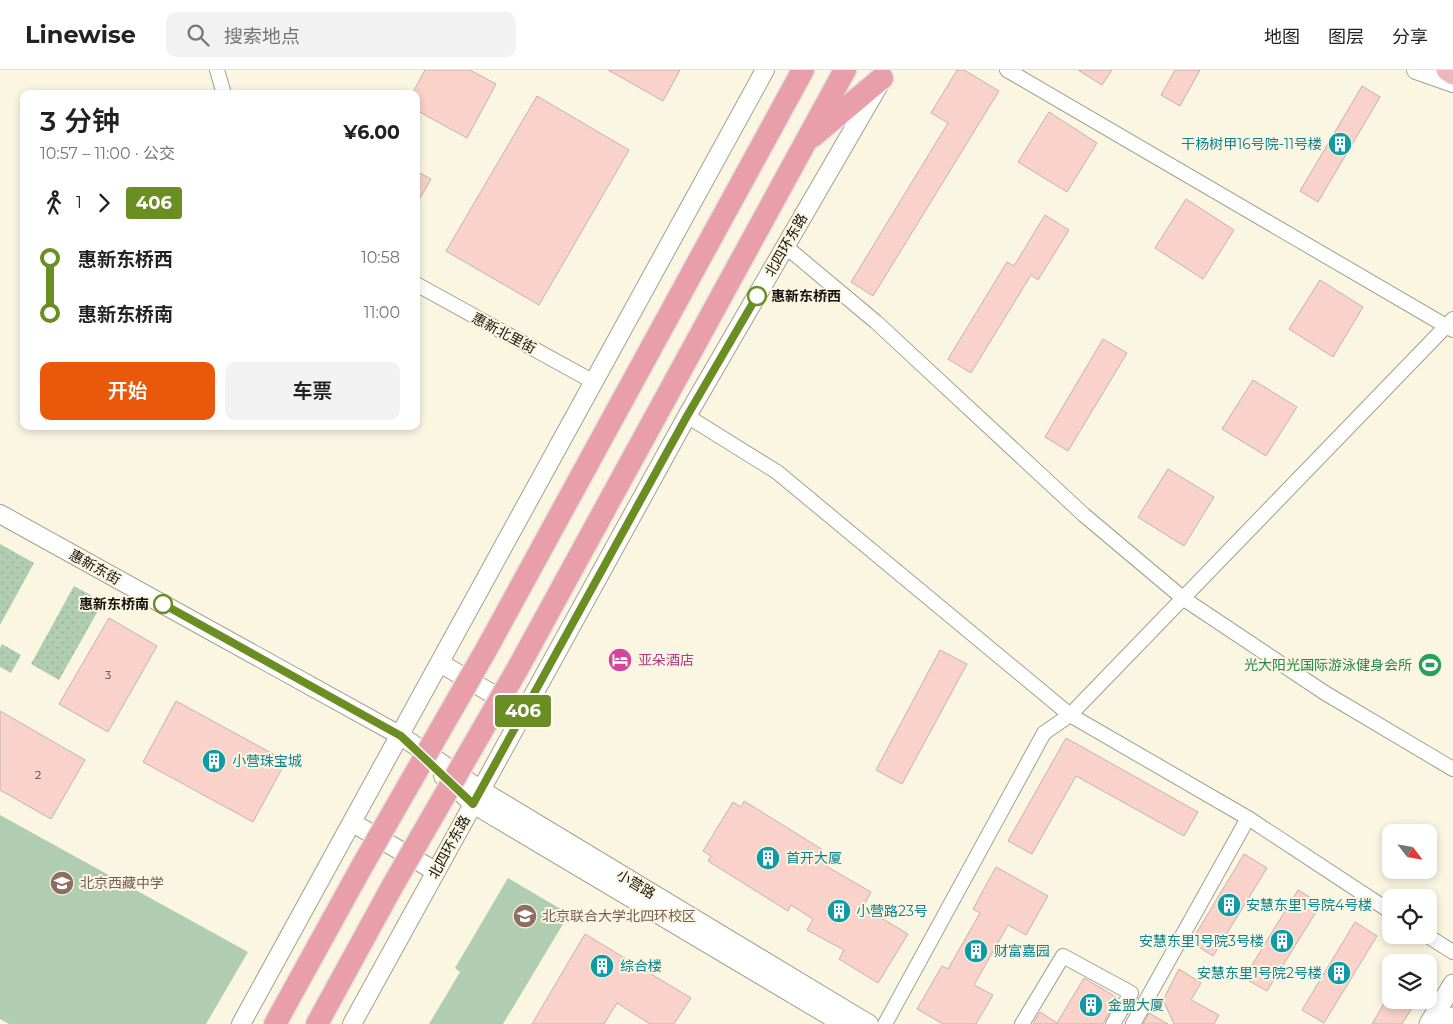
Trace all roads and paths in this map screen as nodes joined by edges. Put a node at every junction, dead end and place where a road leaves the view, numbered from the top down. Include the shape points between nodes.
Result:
1 (217, 70) edge
2 (765, 70) edge
3 (845, 70) edge
4 (1007, 70) edge
5 (1416, 70) edge
6 (1447, 70) edge
7 (801, 72) edge
8 (885, 74) edge
9 (1453, 74) edge
10 (1453, 83) edge
11 (223, 90) edge
12 (802, 144) junction
13 (786, 246) junction
14 (420, 286) edge
15 (1451, 325) edge
16 (592, 381) junction
17 (687, 416) junction
18 (0, 514) edge
19 (1184, 599) junction
20 (440, 663) junction
21 (523, 712) junction
22 (1070, 715) junction
23 (401, 736) junction
24 (1453, 770) edge
25 (477, 797) junction
26 (1248, 818) junction
27 (352, 823) junction
28 (435, 871) junction
29 (1382, 906) edge
30 (1437, 942) edge
31 (1453, 952) edge
32 (1453, 984) edge
33 (1453, 1017) edge
34 (241, 1024) edge
35 (275, 1024) edge
36 (318, 1024) edge
37 (352, 1024) edge
38 (843, 1024) edge
39 (868, 1024) edge
40 (885, 1024) edge
41 (1022, 1024) edge
42 (1113, 1024) edge
43 (1133, 1024) edge
44 (1429, 1024) edge
45 (1449, 1024) edge

1 - 11 street
2 - 16 street
3 - 12 highway, 北四环东路
4 - 15 street
5 - 10 street
6 - 9 main road
7 - 35 highway, bridge via 486,650 360,868
8 - 12 highway
8 - 13 street, 北四环东路
12 - 36 highway, 北四环东路, bridge via 518,668 393,885
13 - 17 street, 北四环东路
13 - 19 street via 876,322 1084,515
14 - 16 street, 惠新北里街
15 - 19 street
16 - 20 street
17 - 21 street, 北四环东路
17 - 22 street via 777,472
18 - 23 street, 惠新东街
19 - 22 street
19 - 24 street via 1325,693
20 - 21 street
20 - 23 street
21 - 25 street, 北四环东路
22 - 26 street
22 - 40 street via 1044,732
23 - 25 street, 惠新东街
23 - 27 street
25 - 28 street, 北四环东路
25 - 38 street, 小营路
25 - 39 street, 小营路
26 - 29 street
26 - 43 street
27 - 28 street
27 - 34 street
28 - 37 street, 北四环东路
30 - 31 street
32 - 44 main road
33 - 45 main road
41 - 42 street via 1063,956 1131,993

